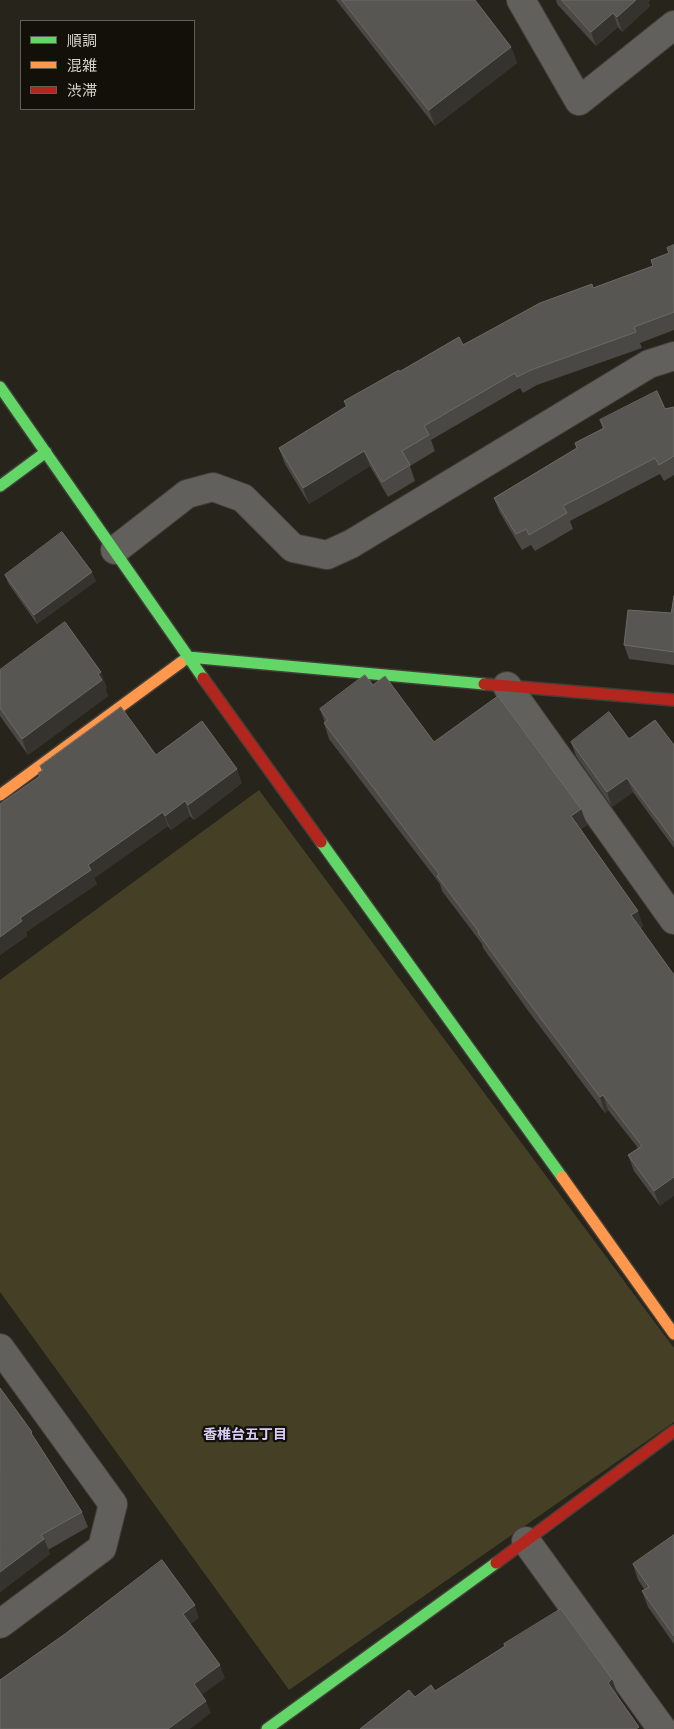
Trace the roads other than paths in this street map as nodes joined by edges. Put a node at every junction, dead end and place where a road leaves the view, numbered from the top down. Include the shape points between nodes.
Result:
1 (521, 0) edge
2 (674, 25) edge
3 (674, 356) edge
4 (0, 387) edge
5 (46, 452) junction
6 (0, 486) edge
7 (115, 550) junction
8 (188, 656) junction
9 (508, 686) junction
10 (674, 700) edge
11 (0, 795) edge
12 (674, 920) edge
13 (674, 1334) edge
14 (0, 1348) edge
15 (674, 1431) edge
16 (526, 1540) junction
17 (0, 1624) edge
18 (266, 1729) edge
19 (662, 1729) edge

1 - 2 street via 579,101
3 - 7 street via 649,364 351,544 327,555 293,548 243,498 213,487 187,494
4 - 5 street
5 - 6 street
5 - 7 street
7 - 8 street
8 - 9 street
8 - 11 street
8 - 13 street
9 - 10 street
9 - 12 street
14 - 17 street via 112,1504 102,1548
15 - 16 street
16 - 18 street
16 - 19 street

